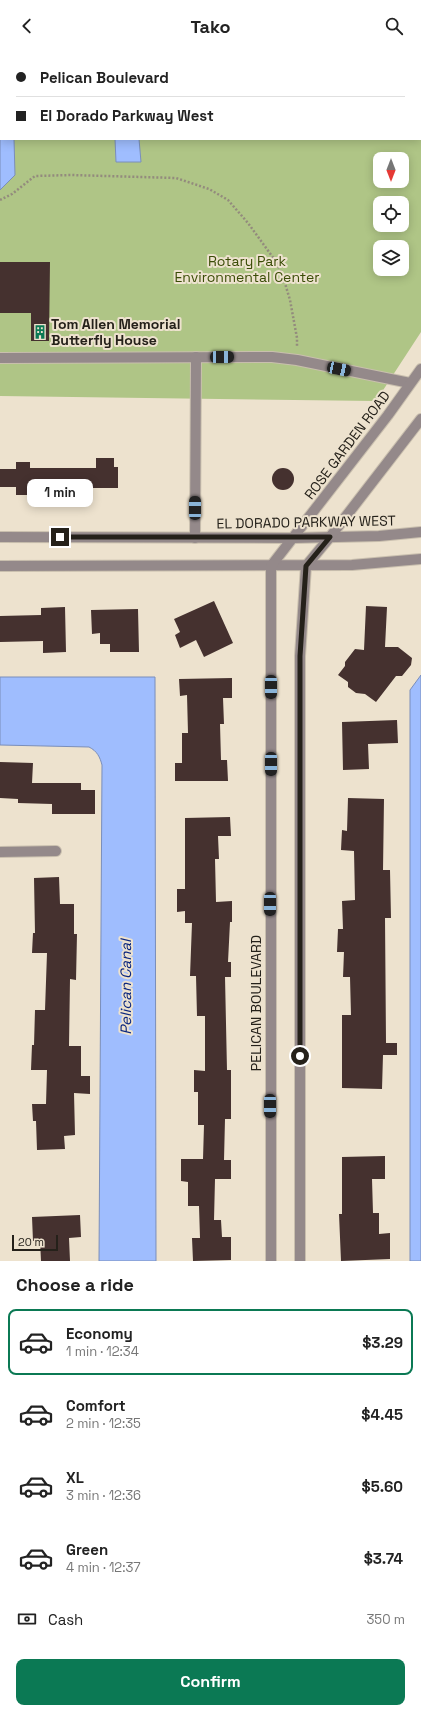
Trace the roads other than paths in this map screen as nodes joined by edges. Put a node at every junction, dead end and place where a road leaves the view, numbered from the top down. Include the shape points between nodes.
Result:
1 (196, 357) junction
2 (0, 358) edge
3 (421, 368) edge
4 (410, 383) junction
5 (421, 419) edge
6 (421, 532) edge
7 (0, 537) edge
8 (330, 537) junction
9 (195, 538) junction
10 (294, 538) junction
11 (421, 560) edge
12 (0, 566) edge
13 (271, 566) junction
14 (306, 566) junction
15 (56, 851) dead end
16 (0, 852) edge
17 (271, 1261) edge
18 (300, 1261) edge

1 - 2 street
1 - 4 street via 260,356 296,360
1 - 9 street
3 - 4 street, ROSE GARDEN ROAD
4 - 10 street, ROSE GARDEN ROAD
5 - 8 street
6 - 8 street, EL DORADO PARKWAY WEST
7 - 9 street, EL DORADO PARKWAY WEST
8 - 10 street, EL DORADO PARKWAY WEST
8 - 14 street
9 - 10 street, EL DORADO PARKWAY WEST
10 - 13 street
11 - 14 street
12 - 13 street
13 - 14 street
13 - 17 street, PELICAN BOULEVARD
14 - 18 street via 300,663
15 - 16 street

